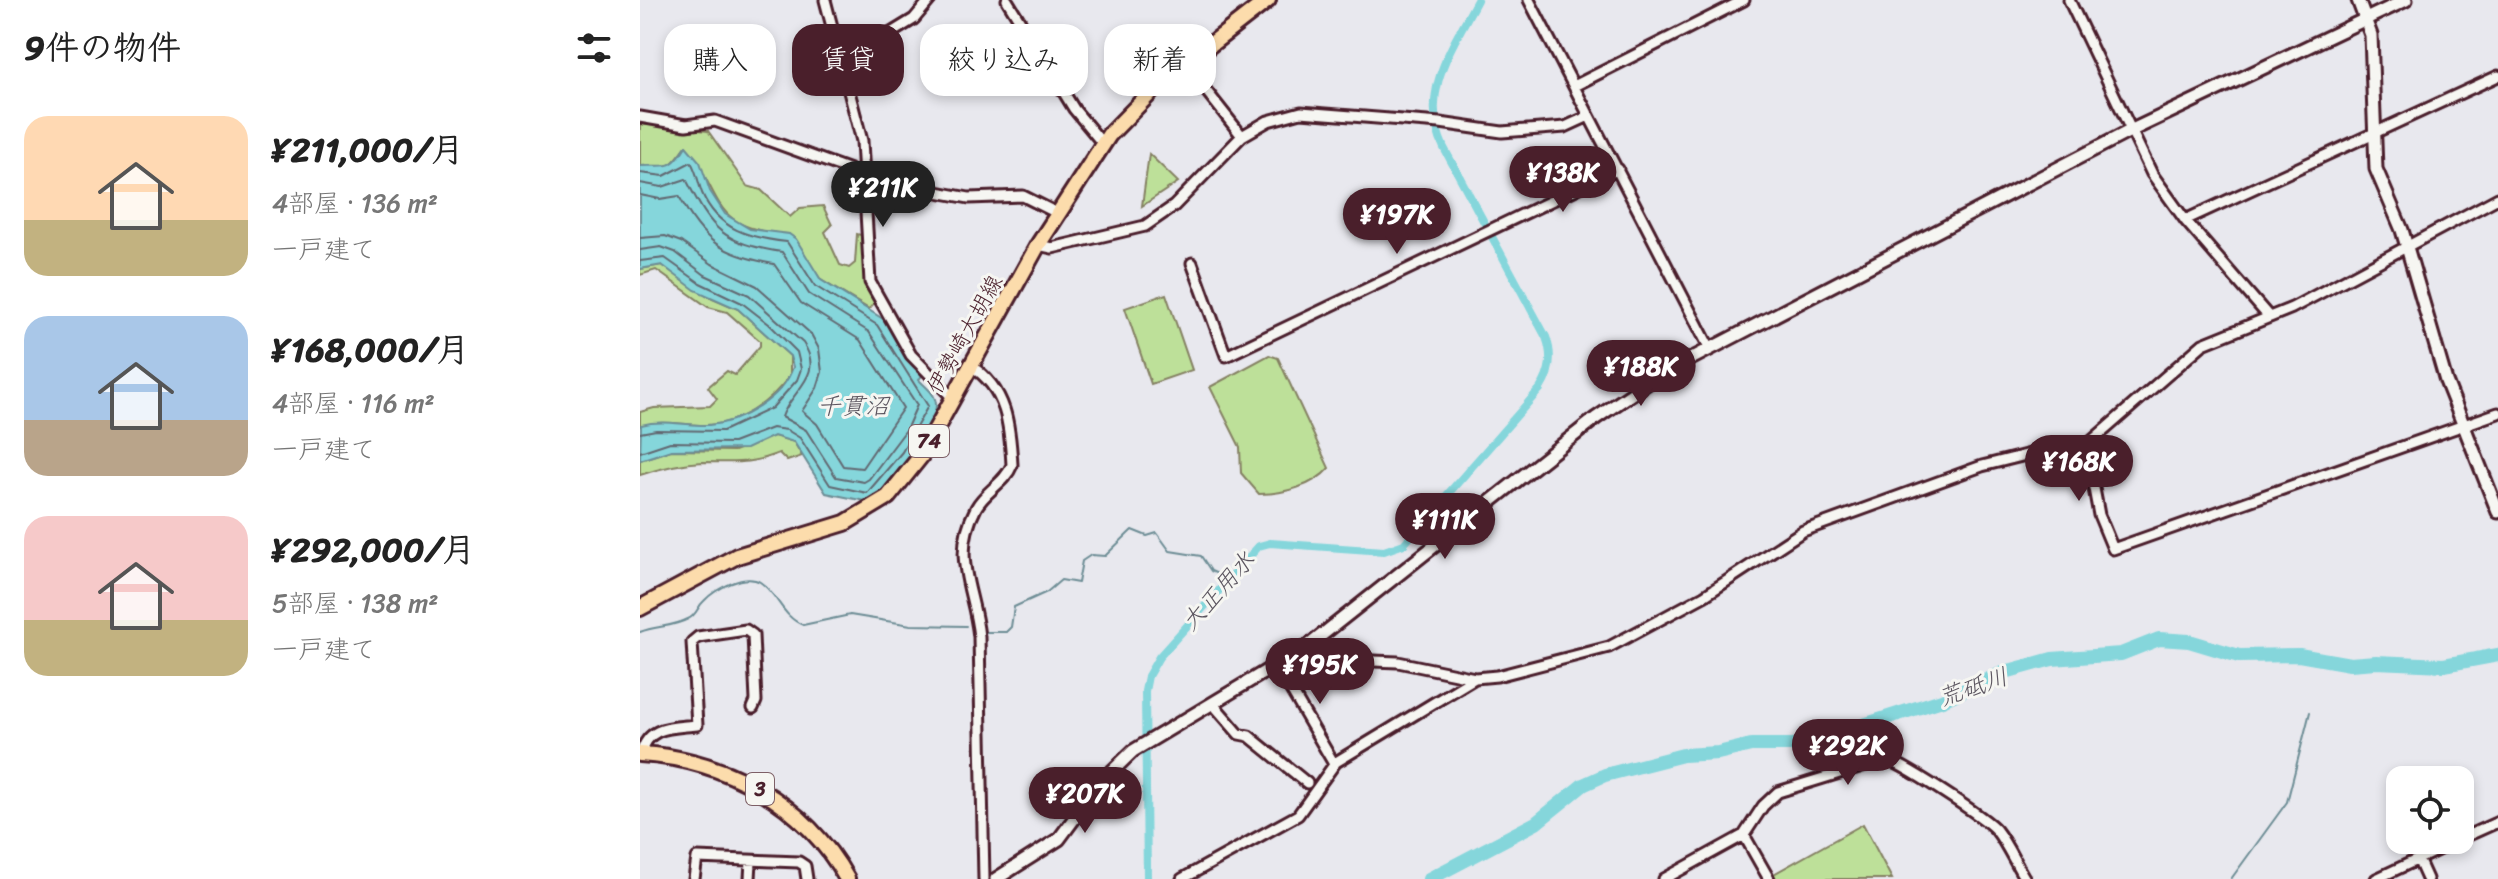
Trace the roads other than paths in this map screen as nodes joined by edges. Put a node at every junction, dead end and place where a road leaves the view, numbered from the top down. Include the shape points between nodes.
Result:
1 (825, 0) edge
2 (930, 0) edge
3 (1007, 0) edge
4 (1529, 0) edge
5 (1744, 0) edge
6 (2069, 0) edge
7 (2358, 0) edge
8 (2406, 0) edge
9 (1261, 2) edge
10 (2365, 18) junction
11 (831, 24) edge
12 (904, 25) edge
13 (1216, 39) edge
14 (2498, 76) edge
15 (1574, 86) junction
16 (850, 96) edge
17 (1147, 96) edge
18 (1210, 96) edge
19 (1589, 116) junction
20 (640, 117) edge
21 (2130, 131) junction
22 (2375, 131) junction
23 (1242, 136) junction
24 (1103, 144) junction
25 (1618, 169) junction
26 (865, 174) junction
27 (2498, 198) edge
28 (1057, 213) junction
29 (2185, 220) junction
30 (1038, 245) junction
31 (2405, 245) junction
32 (1192, 263) dead end
33 (2269, 317) junction
34 (1710, 349) junction
35 (971, 366) junction
36 (953, 398) junction
37 (2498, 413) edge
38 (2463, 425) junction
39 (2086, 446) junction
40 (2498, 512) edge
41 (640, 608) edge
42 (1308, 646) junction
43 (1277, 666) junction
44 (1475, 678) junction
45 (1213, 704) junction
46 (753, 708) dead end
47 (640, 754) edge
48 (1334, 764) junction
49 (1307, 783) dead end
50 (2498, 822) edge
51 (2474, 833) edge
52 (1744, 835) junction
53 (2429, 854) edge
54 (2418, 859) junction
55 (751, 861) junction
56 (694, 879) edge
57 (750, 879) edge
58 (807, 879) edge
59 (847, 879) edge
60 (984, 879) edge
61 (996, 879) edge
62 (1182, 879) edge
63 (1664, 879) edge
64 (1769, 879) edge
65 (2025, 879) edge
66 (2376, 879) edge
67 (2427, 879) edge

1 - 11 street
2 - 12 street
3 - 24 street via 1074,109
4 - 15 street
5 - 15 street
6 - 21 street
7 - 10 street
8 - 10 street
9 - 13 main road, 伊勢崎大胡線 / 74
10 - 21 street
10 - 22 street via 2371,35
14 - 22 street
15 - 19 street
16 - 26 street
17 - 24 main road, 伊勢崎大胡線 / 74
18 - 23 street
19 - 23 street via 1565,127 1502,132 1301,112 1268,121
19 - 25 street
20 - 26 street via 686,125 715,121
21 - 29 street
21 - 34 street
22 - 29 street
22 - 31 street via 2376,169
23 - 30 street via 1174,206 1145,226 1052,248
24 - 28 main road, 伊勢崎大胡線 / 74
25 - 32 street via 1226,356
25 - 34 street
26 - 28 street via 957,196 1027,196
26 - 36 street via 873,289 911,355
27 - 31 street
28 - 30 main road, 伊勢崎大胡線 / 74
29 - 33 street
30 - 35 main road, 伊勢崎大胡線 / 74
31 - 33 street
31 - 38 street
33 - 39 street via 2203,344
34 - 42 street via 1604,412
35 - 36 main road, 伊勢崎大胡線 / 74
35 - 60 street via 1003,402 1012,465 977,507 964,550 979,637
36 - 41 main road, 伊勢崎大胡線 / 74 via 907,475 877,506 845,523 737,556
37 - 38 street
38 - 39 street via 2113,549 2099,515
38 - 40 street
39 - 44 street via 1982,466 1809,529 1630,639
42 - 43 street
42 - 44 street via 1325,659 1398,662
43 - 45 street
43 - 48 street
44 - 48 street
45 - 49 street via 1239,734 1249,736
45 - 61 street via 1140,746 1111,771 1059,839
46 - 47 street via 753,635 746,630 698,637 692,642 697,725 659,729
47 - 59 main road, 3 via 695,762 761,790 810,829
48 - 62 street via 1298,815
50 - 51 street
52 - 63 street
52 - 64 street
52 - 65 street via 1778,792 1893,760 1995,829
53 - 54 street
54 - 66 street
54 - 67 street
55 - 56 street via 697,858
55 - 57 street
55 - 58 street via 802,863

